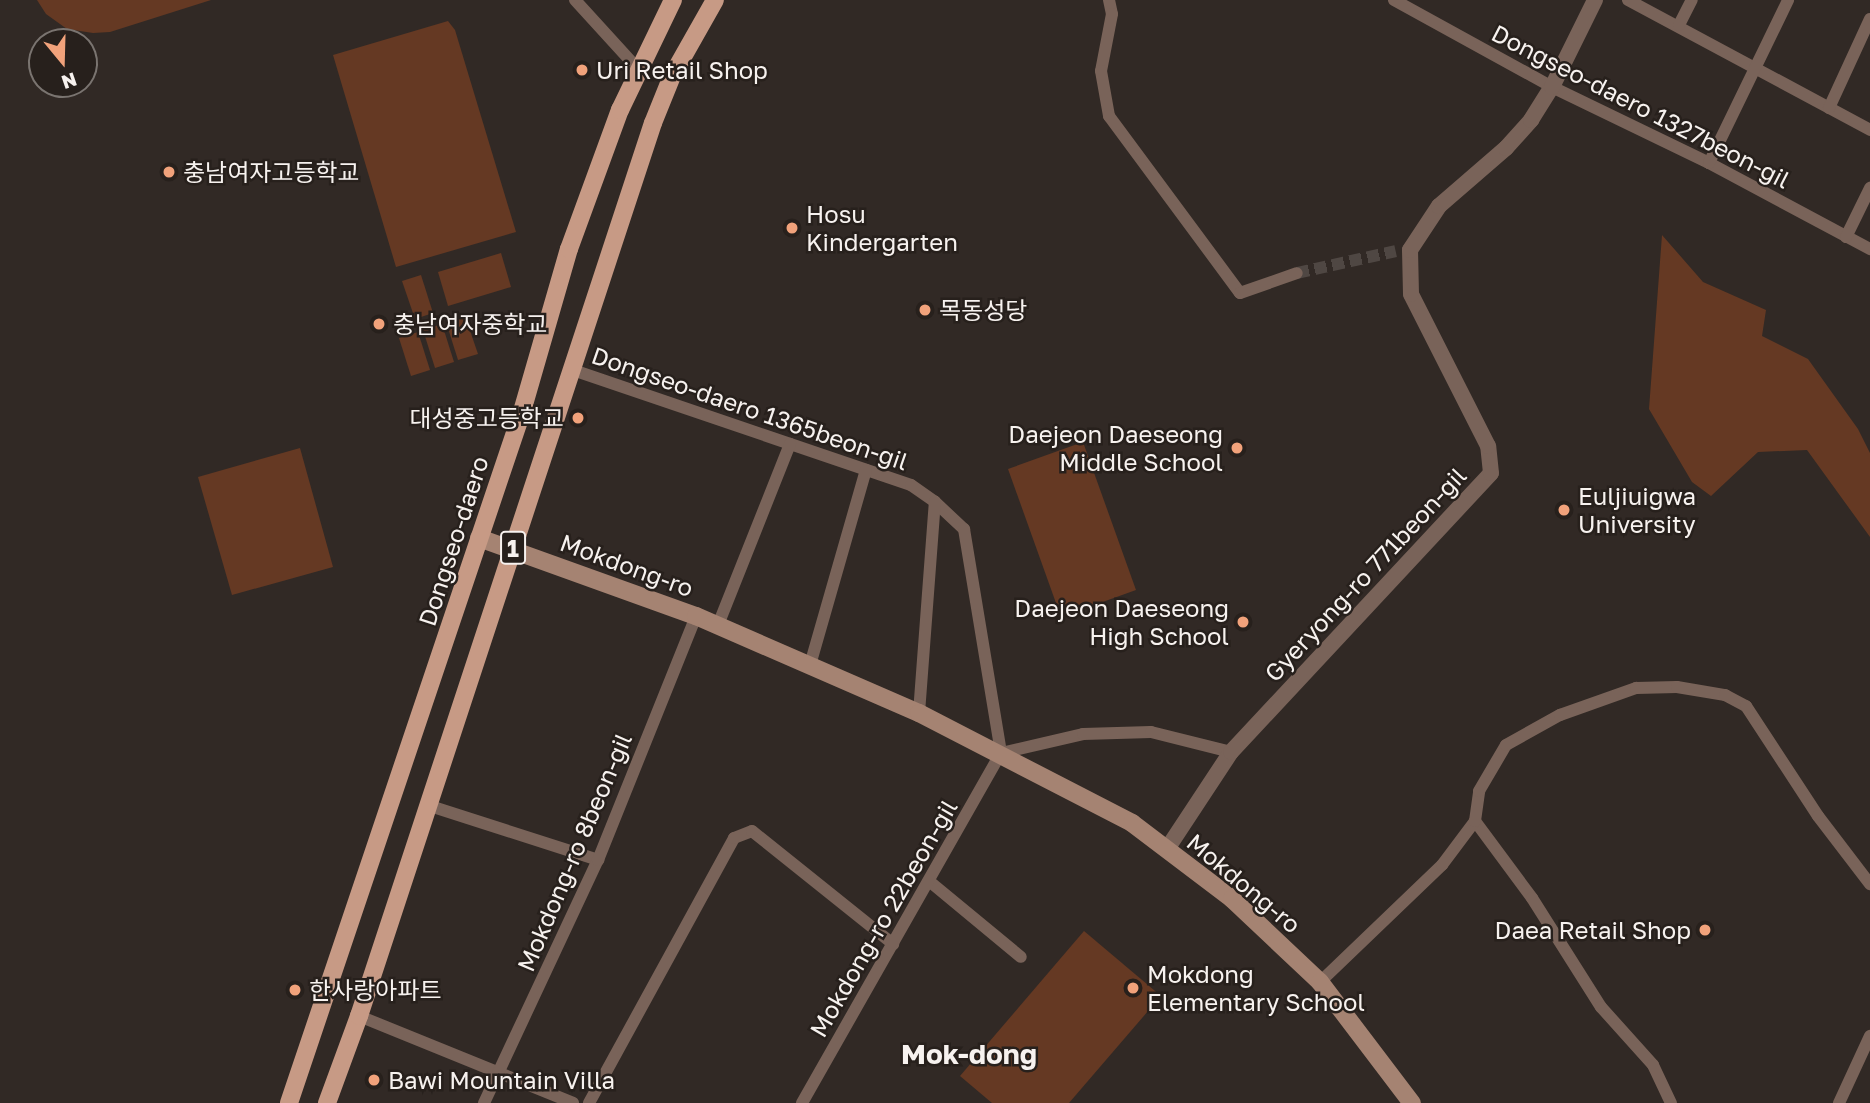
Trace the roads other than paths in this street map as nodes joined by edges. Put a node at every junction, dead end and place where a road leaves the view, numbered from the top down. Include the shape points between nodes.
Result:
1 (575, 0) edge
2 (673, 0) edge
3 (715, 0) edge
4 (1109, 0) edge
5 (1394, 0) edge
6 (1595, 0) edge
7 (1628, 0) edge
8 (1692, 0) edge
9 (1788, 0) edge
10 (1870, 19) edge
11 (1679, 25) junction
12 (1755, 67) junction
13 (638, 69) junction
14 (1552, 87) junction
15 (1829, 108) junction
16 (1870, 130) edge
17 (1709, 163) junction
18 (1870, 188) edge
19 (1846, 237) junction
20 (1870, 249) edge
21 (1297, 273) tunnel mouth
22 (573, 370) junction
23 (790, 444) junction
24 (866, 470) junction
25 (935, 502) junction
26 (479, 538) junction
27 (512, 550) junction
28 (696, 616) junction
29 (718, 625) junction
30 (810, 665) junction
31 (919, 713) junction
32 (1231, 752) junction
33 (1000, 753) junction
34 (427, 805) junction
35 (1475, 821) junction
36 (1167, 849) junction
37 (598, 860) junction
38 (929, 881) junction
39 (1870, 884) edge
40 (893, 944) junction
41 (1021, 957) dead end
42 (1320, 982) junction
43 (359, 1016) junction
44 (1870, 1036) edge
45 (499, 1072) junction
46 (289, 1103) edge
47 (327, 1103) edge
48 (484, 1103) edge
49 (573, 1103) edge
50 (589, 1103) edge
51 (802, 1103) edge
52 (1412, 1103) edge
53 (1671, 1103) edge
54 (1839, 1103) edge

1 - 13 street
2 - 13 main road, Dongseo-daero / 1
3 - 22 main road, 1 via 672,76 653,123
4 - 21 street via 1112,13 1101,71 1109,116 1240,293
5 - 14 street, Dongseo-daero 1327beon-gil
6 - 14 street, Gyeryong-ro 771beon-gil
7 - 11 street
8 - 11 street
9 - 12 street
10 - 15 street
11 - 12 street
12 - 15 street
12 - 17 street
13 - 26 main road, Dongseo-daero / 1 via 569,249 521,415
14 - 17 street, Dongseo-daero 1327beon-gil
14 - 32 street, Gyeryong-ro 771beon-gil via 1506,148 1440,205 1403,250 1411,294 1488,446 1491,473
15 - 16 street
17 - 19 street, Dongseo-daero 1327beon-gil
18 - 19 street
19 - 20 street, Dongseo-daero 1327beon-gil
22 - 23 street, Dongseo-daero 1365beon-gil
22 - 27 main road, 1
23 - 24 street, Dongseo-daero 1365beon-gil
23 - 29 street, Mokdong-ro
24 - 25 street, Dongseo-daero 1365beon-gil via 911,485
24 - 30 street
25 - 31 street
25 - 33 street, Dongseo-daero 1365beon-gil via 964,530
26 - 27 main road, Mokdong-ro
26 - 46 main road, Dongseo-daero / 1
27 - 28 main road, Mokdong-ro
27 - 34 main road, 1
28 - 29 main road, Mokdong-ro
28 - 37 street, Mokdong-ro 8beon-gil
29 - 30 main road, Mokdong-ro
30 - 31 main road, Mokdong-ro
31 - 33 main road, Mokdong-ro
32 - 33 street via 1150,732 1083,734
32 - 36 street, Gyeryong-ro 771beon-gil
33 - 36 main road, Mokdong-ro via 1132,823
33 - 38 street, Mokdong-ro 22beon-gil
34 - 37 street
34 - 43 main road, 1
35 - 39 street via 1479,791 1506,744 1560,715 1636,688 1689,689 1726,695 1746,706 1818,816
35 - 42 street via 1441,865
35 - 53 street via 1532,898 1601,1007 1653,1065
36 - 42 main road, Mokdong-ro via 1232,899
37 - 45 street, Mokdong-ro 8beon-gil
38 - 40 street, Mokdong-ro 22beon-gil
38 - 41 street
40 - 50 street via 752,831 734,838
40 - 51 street, Mokdong-ro 22beon-gil
42 - 52 main road, Mokdong-ro
43 - 45 street
43 - 47 main road, 1
44 - 54 street
45 - 48 street, Mokdong-ro 8beon-gil
45 - 49 street

